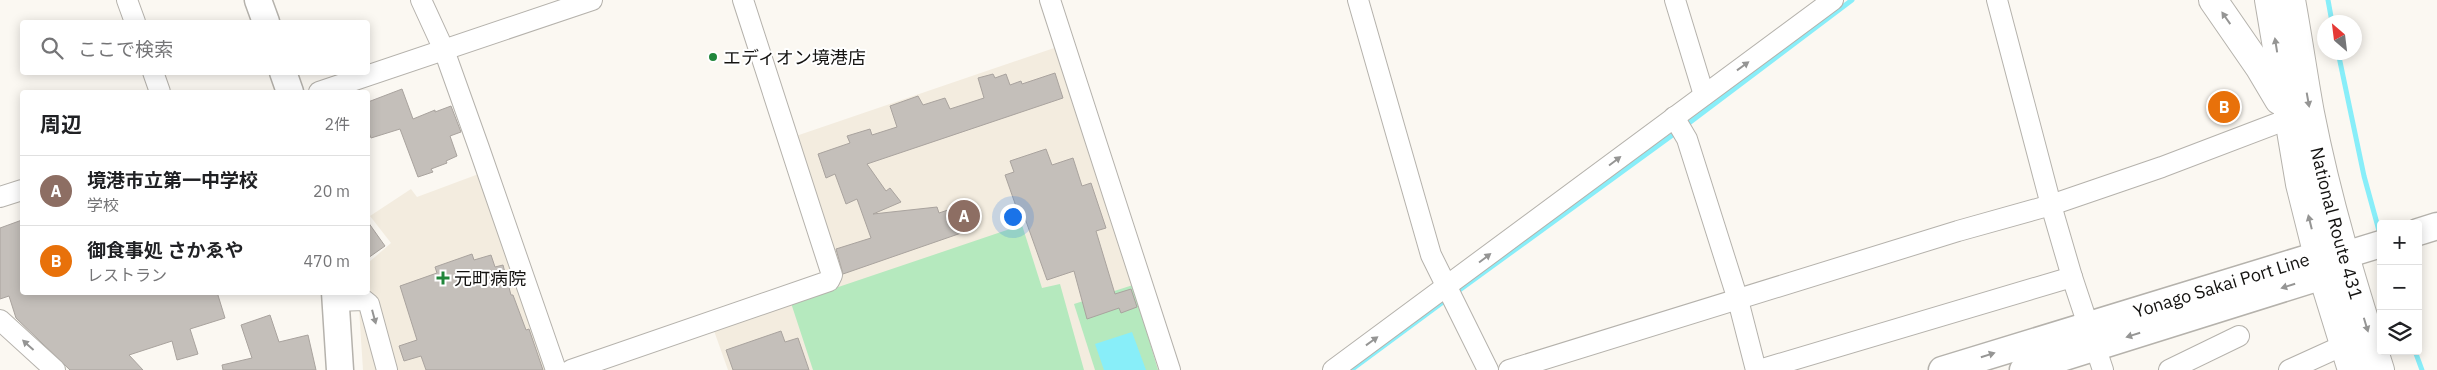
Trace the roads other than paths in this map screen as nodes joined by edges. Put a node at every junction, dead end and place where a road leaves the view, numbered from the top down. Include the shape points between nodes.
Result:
1 (127, 0) edge
2 (258, 0) edge
3 (420, 0) edge
4 (589, 0) edge
5 (743, 0) edge
6 (1050, 0) edge
7 (1358, 0) edge
8 (1675, 0) edge
9 (1833, 0) edge
10 (1997, 0) edge
11 (2213, 0) edge
12 (2269, 0) edge
13 (2292, 0) edge
14 (2297, 0) edge
15 (134, 20) edge
16 (265, 20) edge
17 (444, 50) junction
18 (2304, 73) junction
19 (154, 75) edge
20 (284, 75) edge
21 (159, 90) edge
22 (289, 90) edge
23 (326, 90) edge
24 (1704, 95) junction
25 (1674, 117) junction
26 (2288, 119) junction
27 (20, 191) edge
28 (0, 197) edge
29 (2051, 205) junction
30 (2437, 226) edge
31 (2422, 231) edge
32 (2377, 245) edge
33 (2345, 256) junction
34 (2320, 265) junction
35 (2072, 277) junction
36 (1445, 287) junction
37 (335, 297) edge
38 (1738, 300) junction
39 (0, 320) edge
40 (2240, 336) dead end
41 (2095, 347) edge
42 (2348, 358) edge
43 (55, 370) edge
44 (340, 370) edge
45 (387, 370) edge
46 (556, 370) edge
47 (570, 370) edge
48 (1170, 370) edge
49 (1332, 370) edge
50 (1488, 370) edge
51 (1509, 370) edge
52 (1757, 370) edge
53 (1942, 370) edge
54 (2022, 370) edge
55 (2169, 370) edge
56 (2289, 370) edge
57 (2380, 370) edge

1 - 15 street
2 - 16 main road
3 - 17 street
4 - 17 street
5 - 47 street via 832,275 829,281
6 - 48 street
7 - 36 street via 1423,231
8 - 24 street
24 -> 9 street
10 - 29 street
26 -> 11 highway, National Route 431 via 2275,90
26 -> 12 highway, National Route 431
13 - 18 highway, National Route 431
14 - 18 highway, National Route 431
17 - 23 street
17 - 46 street
18 -> 33 highway, National Route 431 via 2310,113
19 - 21 street
20 - 22 main road
24 - 25 street
36 -> 25 street
25 - 38 street via 1687,138
26 - 29 street via 2162,168
34 -> 26 highway, National Route 431
27 - 28 street
29 - 35 street
29 - 38 street
30 - 31 main road
32 - 33 main road
33 - 34 main road, Yonago Sakai Port Line
33 -> 57 highway, National Route 431
34 - 41 main road, Yonago Sakai Port Line
34 - 42 highway, National Route 431
35 - 41 street
35 - 52 street
49 -> 36 street
36 - 50 street
37 - 44 main road
37 -> 45 street via 364,300 370,304
38 - 51 street
38 - 52 street
43 -> 39 street
40 - 55 street
53 -> 41 main road, Yonago Sakai Port Line
41 - 54 main road, Yonago Sakai Port Line
42 - 56 street

